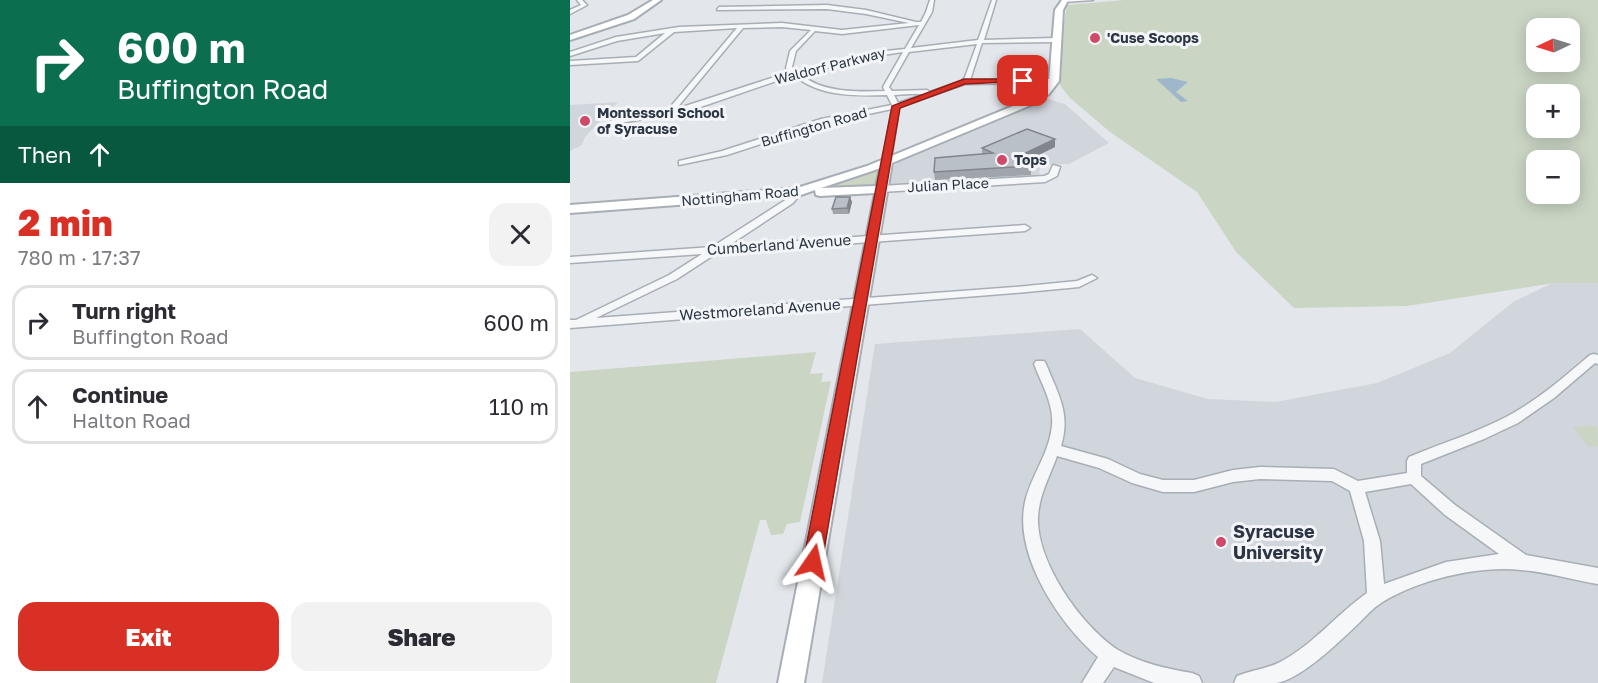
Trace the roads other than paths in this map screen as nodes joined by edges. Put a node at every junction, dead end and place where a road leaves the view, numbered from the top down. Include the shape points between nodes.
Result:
1 (579, 0) edge
2 (658, 0) edge
3 (932, 0) edge
4 (994, 0) edge
5 (1091, 0) edge
6 (1065, 1) edge
7 (719, 9) dead end
8 (570, 12) edge
9 (923, 23) junction
10 (741, 27) junction
11 (672, 30) junction
12 (813, 31) junction
13 (570, 38) edge
14 (1055, 39) junction
15 (981, 42) junction
16 (907, 49) junction
17 (570, 54) edge
18 (570, 63) edge
19 (794, 73) junction
20 (1054, 81) junction
21 (964, 82) junction
22 (888, 92) junction
23 (937, 92) junction
24 (896, 106) junction
25 (669, 113) junction
26 (611, 123) dead end
27 (887, 161) junction
28 (682, 163) dead end
29 (1056, 167) dead end
30 (880, 189) junction
31 (798, 192) junction
32 (570, 209) edge
33 (1025, 228) dead end
34 (872, 239) junction
35 (715, 250) junction
36 (570, 260) edge
37 (1092, 278) dead end
38 (860, 302) junction
39 (572, 324) edge
40 (1598, 360) edge
41 (1040, 364) dead end
42 (1054, 450) junction
43 (1414, 478) junction
44 (1356, 487) junction
45 (1521, 561) junction
46 (1598, 576) edge
47 (1375, 597) junction
48 (1111, 655) junction
49 (791, 683) edge
50 (1092, 683) edge
51 (1192, 683) edge
52 (1244, 683) edge

1 - 8 street via 584,5
2 - 13 street via 631,17
3 - 9 street
4 - 15 street
5 - 6 street
6 - 14 street via 1059,10
7 - 9 street via 865,10
9 - 12 street via 860,32
9 - 16 street
10 - 11 street
10 - 12 street via 795,26
10 - 25 street
11 - 17 street via 616,39
11 - 18 street via 638,59
12 - 19 street via 798,43 791,56 789,68
14 - 15 street, Waldorf Parkway
14 - 20 street
15 - 16 street, Waldorf Parkway
15 - 21 street
16 - 19 street, Waldorf Parkway
16 - 22 street via 886,87
19 - 22 street via 808,82 837,90
19 - 25 street, Waldorf Parkway
20 - 21 street, Buffington Road
20 - 27 street, Nottingham Road via 1036,99
21 - 23 street, Buffington Road
22 - 23 street
22 - 24 street
23 - 24 street, Buffington Road
24 - 27 street
24 - 28 street, Buffington Road via 824,121
25 - 26 street, Waldorf Parkway
27 - 30 street
27 - 31 street, Nottingham Road
29 - 30 street, Julian Place via 1053,176 1045,179
30 - 31 street, Julian Place
30 - 34 street
31 - 32 street, Nottingham Road
31 - 35 street
33 - 34 street, Cumberland Avenue
34 - 35 street, Cumberland Avenue
34 - 38 street
35 - 36 street, Cumberland Avenue
35 - 39 street via 654,288
37 - 38 street, Westmoreland Avenue via 1079,284
38 - 39 street, Westmoreland Avenue
38 - 49 street
40 - 43 street via 1594,358 1556,391 1515,418 1414,461
41 - 42 street via 1058,413
42 - 44 street via 1103,463 1163,486 1194,486 1233,476 1289,472 1334,475
42 - 48 street via 1035,490 1030,519 1033,538 1062,604
43 - 44 street
43 - 45 street via 1450,510
44 - 47 street via 1376,552
45 - 46 street
45 - 47 street via 1453,567
47 - 52 street via 1297,665
48 - 50 street
48 - 51 street

